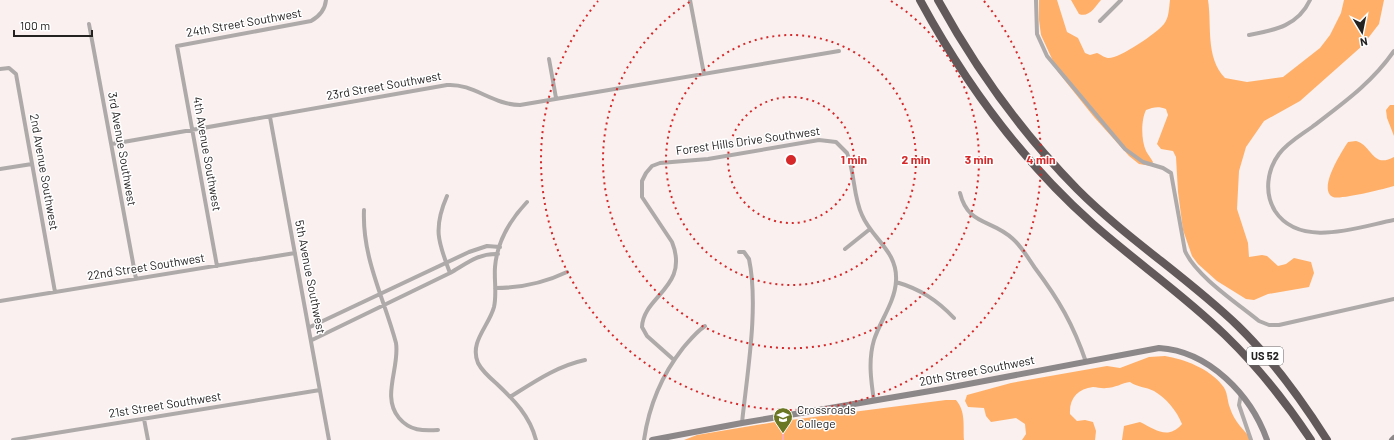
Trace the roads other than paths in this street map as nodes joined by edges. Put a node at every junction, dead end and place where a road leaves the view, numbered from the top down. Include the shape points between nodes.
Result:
1 (326, 0) edge
2 (690, 0) edge
3 (920, 0) edge
4 (938, 0) edge
5 (1036, 0) edge
6 (1120, 0) edge
7 (1310, 0) edge
8 (1100, 20) dead end
9 (89, 24) dead end
10 (1249, 35) dead end
11 (177, 46) joint
12 (839, 51) dead end
13 (1394, 51) edge
14 (549, 59) dead end
15 (0, 69) edge
16 (704, 74) junction
17 (556, 98) junction
18 (270, 117) junction
19 (193, 131) junction
20 (112, 144) junction
21 (32, 164) junction
22 (0, 168) edge
23 (960, 193) dead end
24 (447, 196) dead end
25 (527, 202) dead end
26 (364, 210) dead end
27 (1394, 220) edge
28 (870, 229) junction
29 (500, 247) junction
30 (845, 249) dead end
31 (739, 252) dead end
32 (295, 253) junction
33 (498, 254) junction
34 (446, 264) junction
35 (217, 266) junction
36 (567, 272) dead end
37 (450, 273) junction
38 (136, 278) junction
39 (896, 282) junction
40 (495, 288) junction
41 (55, 292) junction
42 (380, 294) junction
43 (1394, 299) edge
44 (0, 301) edge
45 (383, 304) junction
46 (954, 318) dead end
47 (705, 326) dead end
48 (310, 327) junction
49 (312, 340) junction
50 (585, 360) dead end
51 (674, 360) junction
52 (1086, 362) junction
53 (320, 390) junction
54 (1242, 394) junction
55 (510, 397) junction
56 (874, 401) junction
57 (144, 419) junction
58 (742, 423) junction
59 (438, 430) dead end
60 (14, 440) edge
61 (148, 440) edge
62 (329, 440) edge
63 (536, 440) edge
64 (644, 440) edge
65 (652, 440) edge
66 (1251, 440) edge
67 (1267, 440) edge
68 (1311, 440) edge
69 (1327, 440) edge

1 - 11 street, 24th Street Southwest via 325,8 311,21
2 - 16 street
3 - 68 highway, US 52 via 940,38 974,90 1013,140 1093,224 1224,334 1267,380
4 - 69 highway, US 52 via 967,52 1035,143 1101,211 1238,326 1294,390
5 - 43 street via 1038,34 1047,56 1125,149 1143,162 1171,173 1185,251 1200,272 1259,321 1269,325 1279,325
6 - 8 street
7 - 10 street via 1292,22 1276,29
9 - 20 street, 3rd Avenue Southwest
11 - 19 street, 4th Avenue Southwest
12 - 16 street, 23rd Street Southwest
13 - 27 street via 1360,90 1282,150 1272,164 1268,182 1270,198 1278,214 1291,226 1304,232 1329,232
14 - 17 street
15 - 21 street, 2nd Avenue Southwest via 9,68 16,74
16 - 17 street, 23rd Street Southwest
17 - 18 street, 23rd Street Southwest via 505,104 466,87 446,85
18 - 19 street, 23rd Street Southwest
18 - 32 street, 5th Avenue Southwest
19 - 20 street, 23rd Street Southwest
19 - 35 street, 4th Avenue Southwest
20 - 38 street, 3rd Avenue Southwest
21 - 22 street
21 - 41 street, 2nd Avenue Southwest
23 - 52 street via 964,207 970,215 1008,235 1019,246 1067,314
24 - 34 street via 439,217 438,232
25 - 29 street via 512,220
26 - 42 street via 366,250
28 - 30 street
28 - 39 street, Forest Hills Drive Southwest via 890,253
28 - 51 street, Forest Hills Drive Southwest via 859,208 847,153 841,145 832,141 802,142 652,166 642,181 641,193 672,242 675,249 675,264 670,282 644,315 642,327 647,336
29 - 33 street
29 - 34 street via 479,248
31 - 58 street via 744,252 748,256 751,289 751,336
32 - 35 street, 22nd Street Southwest
32 - 48 street, 5th Avenue Southwest
33 - 37 street via 480,256
33 - 40 street
34 - 37 street
34 - 42 street
35 - 38 street, 22nd Street Southwest
36 - 40 street via 531,286
37 - 45 street
38 - 41 street, 22nd Street Southwest
39 - 46 street via 928,295
39 - 56 street, Forest Hills Drive Southwest via 892,299 872,347
40 - 55 street via 494,307 477,344 476,356 480,367
41 - 44 street, 22nd Street Southwest
42 - 45 street
42 - 48 street
45 - 49 street
45 - 59 street via 397,351 391,396 395,412 403,422 414,429
47 - 51 street via 692,337
48 - 49 street, 5th Avenue Southwest
49 - 53 street, 5th Avenue Southwest
50 - 55 street via 552,371
51 - 64 street via 657,389
52 - 54 street, 20th Street Southwest via 1159,348 1172,349 1210,366
52 - 56 street, 20th Street Southwest
53 - 57 street, 21st Street Southwest
53 - 62 street, 5th Avenue Southwest
54 - 66 street via 1239,406
54 - 67 street, 20th Street Southwest
55 - 63 street via 525,414
56 - 58 street, 20th Street Southwest
57 - 60 street, 21st Street Southwest
57 - 61 street
58 - 65 street, 20th Street Southwest

